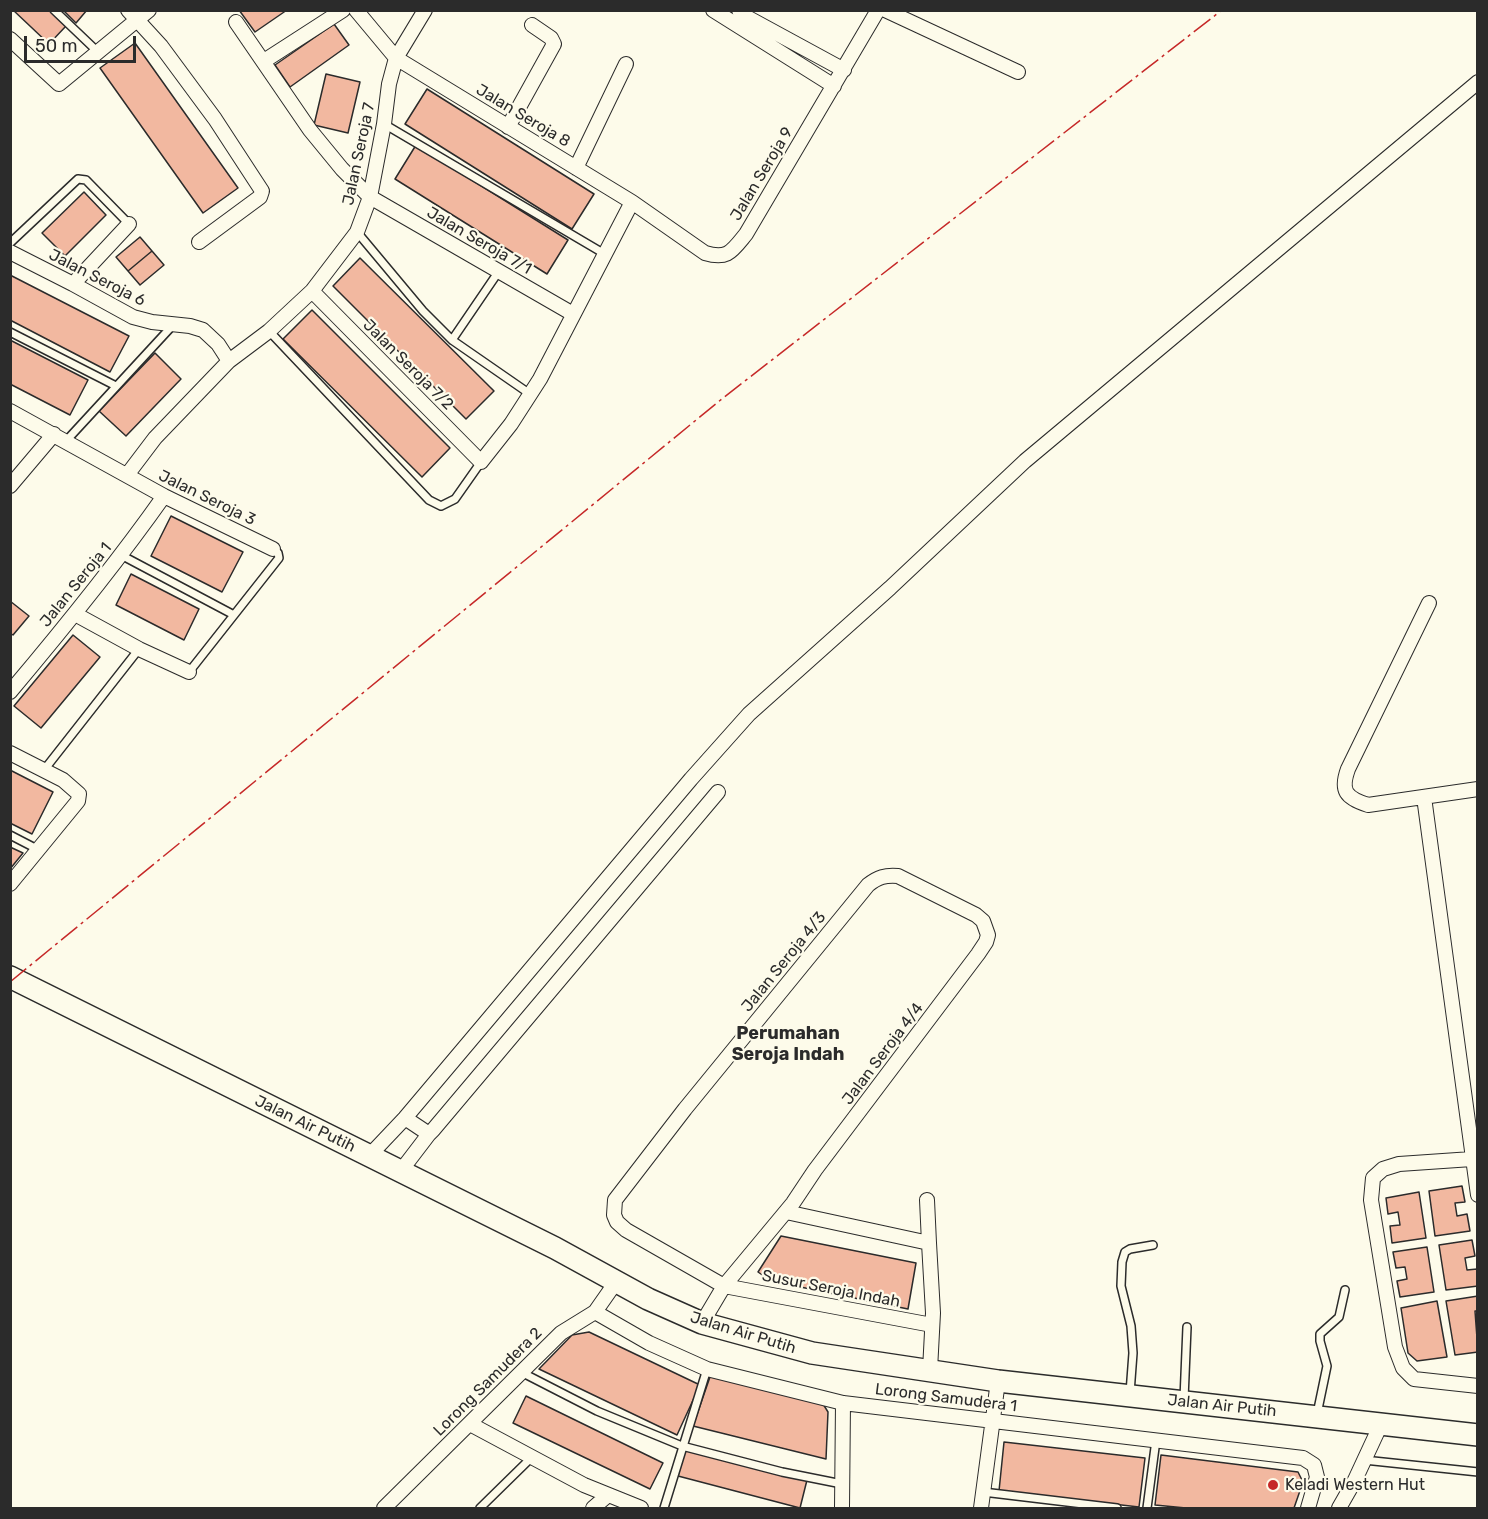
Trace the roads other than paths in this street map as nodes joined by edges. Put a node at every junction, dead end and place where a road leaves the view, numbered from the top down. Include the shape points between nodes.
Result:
1 (54, 10) edge
2 (149, 10) edge
3 (343, 10) edge
4 (356, 10) edge
5 (425, 10) edge
6 (713, 10) edge
7 (739, 10) edge
8 (878, 10) edge
9 (885, 10) edge
10 (132, 15) edge
11 (236, 22) dead end
12 (532, 25) dead end
13 (10, 39) edge
14 (98, 52) junction
15 (396, 58) junction
16 (264, 61) junction
17 (626, 64) dead end
18 (843, 70) junction
19 (1018, 72) dead end
20 (1478, 82) edge
21 (834, 86) junction
22 (384, 124) junction
23 (508, 128) junction
24 (576, 168) junction
25 (369, 197) junction
26 (632, 202) junction
27 (129, 224) joint
28 (357, 232) junction
29 (199, 242) dead end
30 (10, 243) edge
31 (10, 252) edge
32 (603, 253) junction
33 (499, 271) junction
34 (73, 284) junction
35 (312, 291) junction
36 (573, 314) junction
37 (173, 325) junction
38 (269, 331) junction
39 (10, 332) edge
40 (452, 340) junction
41 (229, 361) junction
42 (116, 386) junction
43 (530, 393) junction
44 (10, 411) edge
45 (60, 437) junction
46 (480, 462) junction
47 (127, 476) junction
48 (10, 486) edge
49 (164, 496) junction
50 (273, 549) joint
51 (121, 555) junction
52 (1429, 603) dead end
53 (75, 614) junction
54 (234, 615) junction
55 (139, 649) junction
56 (189, 672) joint
57 (10, 692) edge
58 (10, 753) edge
59 (44, 770) junction
60 (1478, 789) edge
61 (718, 792) dead end
62 (1424, 797) junction
63 (10, 835) edge
64 (39, 850) junction
65 (887, 875) joint
66 (10, 884) edge
67 (10, 976) edge
68 (405, 1118) junction
69 (429, 1134) junction
70 (1474, 1154) edge
71 (369, 1156) junction
72 (400, 1172) junction
73 (1478, 1195) edge
74 (927, 1200) dead end
75 (786, 1212) junction
76 (929, 1243) junction
77 (1153, 1245) dead end
78 (616, 1282) junction
79 (724, 1286) junction
80 (1345, 1290) dead end
81 (595, 1312) junction
82 (702, 1323) junction
83 (932, 1325) junction
84 (1187, 1327) dead end
85 (707, 1369) junction
86 (930, 1370) junction
87 (521, 1372) junction
88 (998, 1381) junction
89 (1478, 1386) edge
90 (1130, 1396) junction
91 (1184, 1402) junction
92 (843, 1403) junction
93 (1316, 1417) junction
94 (993, 1420) junction
95 (470, 1424) junction
96 (1381, 1424) junction
97 (1478, 1435) edge
98 (1156, 1440) junction
99 (682, 1446) junction
100 (531, 1458) junction
101 (1364, 1460) junction
102 (1478, 1472) edge
103 (842, 1484) junction
104 (983, 1492) junction
105 (607, 1496) junction
106 (384, 1509) edge
107 (480, 1509) edge
108 (593, 1509) edge
109 (641, 1509) edge
110 (664, 1509) edge
111 (842, 1509) edge
112 (981, 1509) edge
113 (1117, 1509) edge
114 (1148, 1509) edge
115 (1308, 1509) edge
116 (1339, 1509) edge

1 - 14 lane
2 - 10 street
3 - 16 street
4 - 15 street, Jalan Seroja 8
5 - 15 street, Jalan Seroja 7
6 - 21 street
7 - 18 street
8 - 18 street, Jalan Seroja 9
9 - 19 street
10 - 14 street
10 - 29 street via 161,46 215,118 262,191 260,197
11 - 16 street, Jalan Seroja 7/1
12 - 23 street via 554,44
13 - 14 street via 58,84
15 - 22 street, Jalan Seroja 7
15 - 23 street, Jalan Seroja 8
16 - 25 street, Jalan Seroja 7/1 via 310,130
17 - 24 street
18 - 21 street, Jalan Seroja 9
20 - 68 street via 1025,461 749,714
21 - 26 street, Jalan Seroja 9 via 746,234 729,253 718,257 705,253
22 - 25 street, Jalan Seroja 7
22 - 32 lane
23 - 24 street, Jalan Seroja 8
24 - 26 street, Jalan Seroja 8
25 - 28 street, Jalan Seroja 7
25 - 33 street, Jalan Seroja 7/1
26 - 32 street
27 - 30 lane via 87,180 78,179
27 - 34 street
28 - 35 street, Jalan Seroja 7
28 - 40 lane
31 - 34 street, Jalan Seroja 6
32 - 36 street
33 - 36 street, Jalan Seroja 7/1
33 - 40 lane
34 - 37 street, Jalan Seroja 6 via 133,317
35 - 38 street, Jalan Seroja 7
35 - 46 street, Jalan Seroja 7/2
36 - 43 street
37 - 41 street, Jalan Seroja 6 via 203,330
37 - 42 lane
38 - 41 street, Jalan Seroja 7
38 - 46 lane via 429,500 441,506 455,499
39 - 42 lane
40 - 43 lane
41 - 47 street, Jalan Seroja 7 via 155,438
42 - 45 lane
43 - 46 street
44 - 45 street, Jalan Seroja 3
45 - 47 street, Jalan Seroja 3
45 - 48 street
47 - 49 street, Jalan Seroja 3
49 - 50 street, Jalan Seroja 3
49 - 51 street, Jalan Seroja 1
50 - 54 lane via 279,558
51 - 53 street, Jalan Seroja 1
51 - 54 lane
52 - 62 street via 1343,783 1346,793 1368,805
53 - 55 street
53 - 57 street, Jalan Seroja 1
54 - 56 lane
55 - 56 street
55 - 59 lane
58 - 59 street
59 - 64 street via 63,780 78,794 78,801
60 - 62 street
61 - 69 street
62 - 70 street
63 - 64 lane
64 - 66 street
65 - 75 street, Jalan Seroja 4/4 via 898,876 976,915 986,928 986,942
65 - 79 street, Jalan Seroja 4/3 via 868,885 615,1200 617,1222
67 - 71 main road, Jalan Air Putih
68 - 69 street
68 - 71 street
69 - 72 street
70 - 73 street
70 - 89 street via 1383,1169 1373,1178 1371,1200 1395,1347 1403,1368 1414,1379
71 - 72 main road, Jalan Air Putih
72 - 78 main road, Jalan Air Putih
74 - 76 street
75 - 76 street
75 - 79 street, Jalan Seroja 4/4
76 - 83 street
77 - 90 lane via 1130,1249 1122,1262 1121,1286 1133,1353
78 - 81 street, Lorong Samudera 2
78 - 82 main road, Jalan Air Putih
79 - 82 street, Jalan Seroja 4/4
79 - 83 street, Susur Seroja Indah
80 - 93 lane via 1340,1317 1320,1334 1326,1366
81 - 85 street, Lorong Samudera 1 via 649,1344
81 - 87 street, Lorong Samudera 2 via 561,1333
82 - 86 main road, Jalan Air Putih via 812,1353
83 - 86 street
84 - 91 lane
85 - 92 street, Lorong Samudera 1
85 - 99 lane
86 - 88 main road, Jalan Air Putih
87 - 95 street, Lorong Samudera 2
87 - 99 lane via 597,1411
88 - 90 main road, Jalan Air Putih
88 - 94 street
90 - 91 main road, Jalan Air Putih
91 - 93 main road, Jalan Air Putih
92 - 94 street, Lorong Samudera 1
92 - 103 street
93 - 96 main road, Jalan Air Putih
94 - 98 street, Lorong Samudera 1
94 - 104 street
95 - 100 street
95 - 106 street, Lorong Samudera 2
96 - 97 main road, Jalan Air Putih
96 - 101 street
98 - 114 lane
98 - 115 street, Lorong Samudera 1 via 1310,1461 1317,1477
99 - 103 lane
99 - 110 lane
100 - 105 street
100 - 107 lane
101 - 102 lane
101 - 116 street
103 - 111 street
104 - 112 street
104 - 113 lane
105 - 108 street
105 - 109 street

